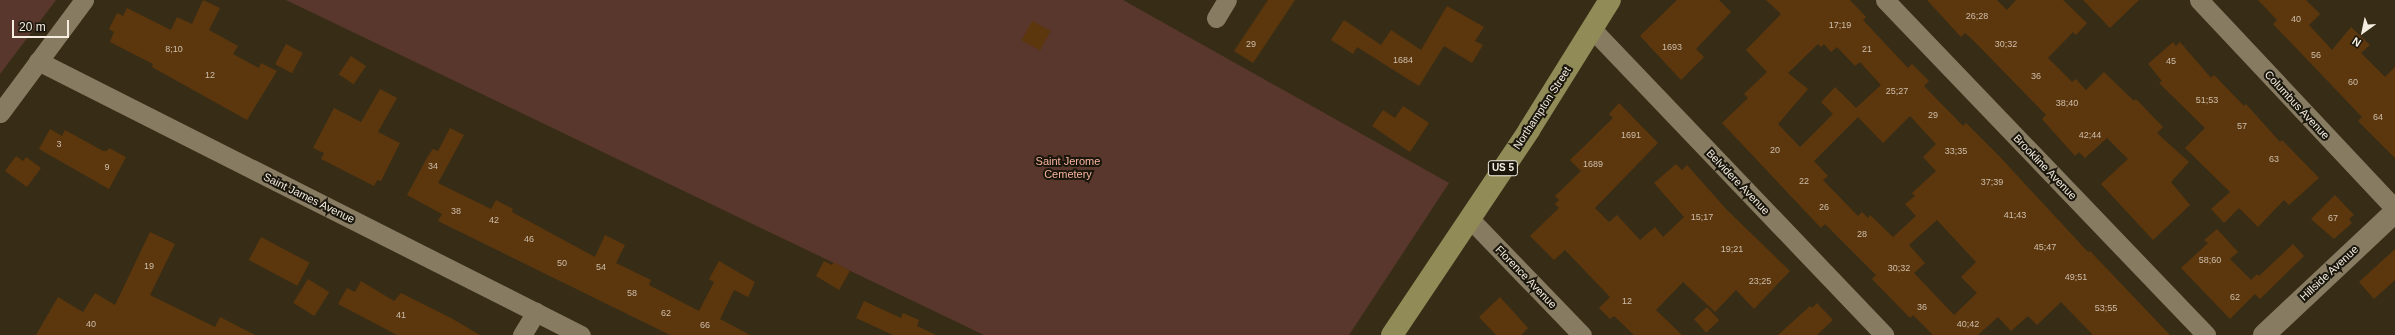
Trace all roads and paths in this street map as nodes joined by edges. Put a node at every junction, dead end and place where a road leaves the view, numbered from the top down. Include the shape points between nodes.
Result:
1 (84, 0) edge
2 (1227, 0) edge
3 (1610, 0) edge
4 (1885, 0) edge
5 (2199, 0) edge
6 (1216, 18) dead end
7 (1592, 29) junction
8 (38, 61) junction
9 (0, 113) edge
10 (2395, 210) edge
11 (1470, 219) junction
12 (536, 312) junction
13 (522, 335) edge
14 (581, 335) edge
15 (1392, 335) edge
16 (1582, 335) edge
17 (1884, 335) edge
18 (2206, 335) edge
19 (2264, 335) edge

1 - 8 street
2 - 6 street
3 - 7 main road, Northampton Street / US 5
4 - 18 street, Brookline Avenue
5 - 10 street, Columbus Avenue
7 - 11 main road, Northampton Street / US 5
7 - 17 street, Belvidere Avenue
8 - 9 street
8 - 12 street, Saint James Avenue
10 - 19 street, Hillside Avenue
11 - 15 main road, Northampton Street / US 5
11 - 16 street, Florence Avenue
12 - 13 street
12 - 14 street, Saint James Avenue

